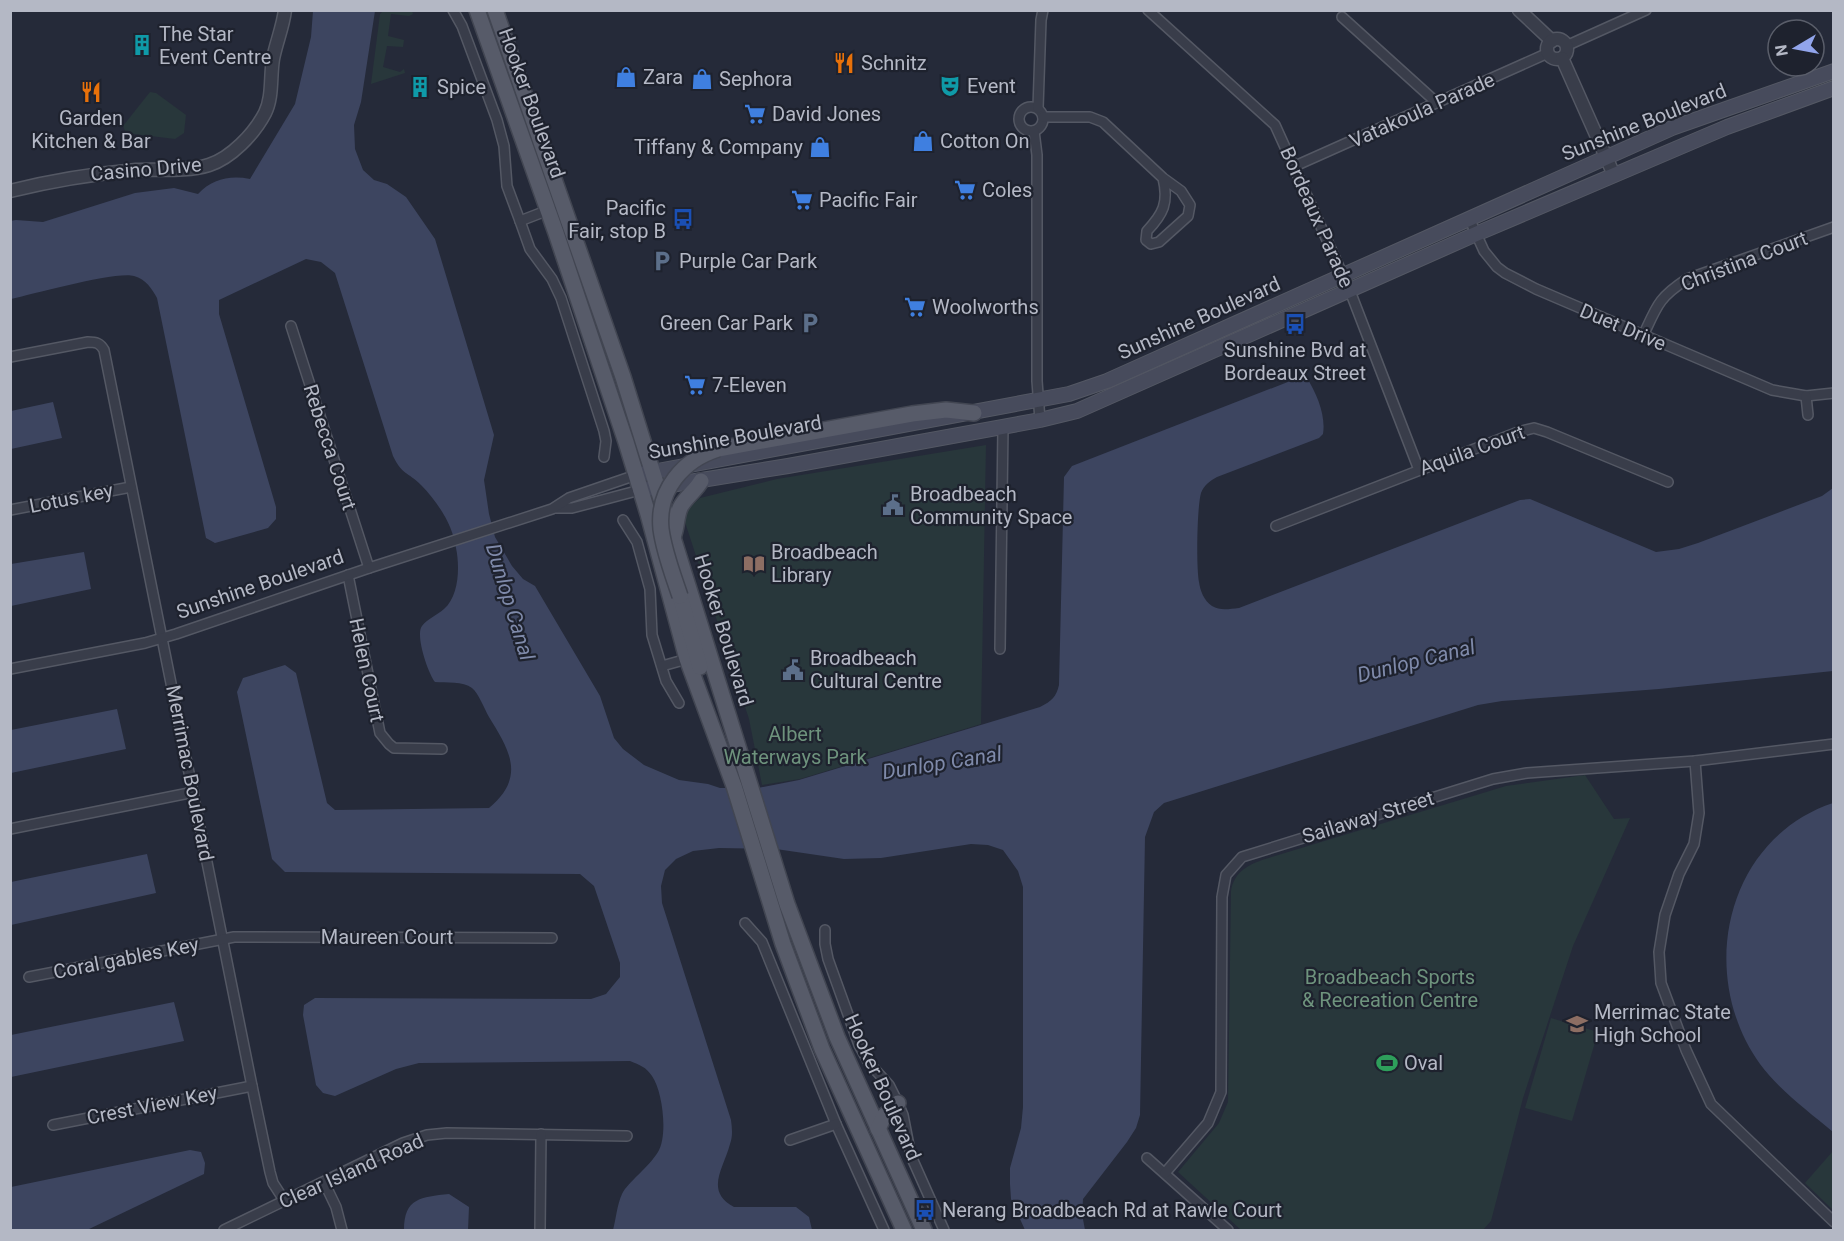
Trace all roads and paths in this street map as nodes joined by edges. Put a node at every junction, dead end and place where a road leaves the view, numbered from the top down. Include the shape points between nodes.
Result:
1 (285, 10) edge
2 (453, 10) edge
3 (477, 10) edge
4 (495, 10) edge
5 (1043, 10) edge
6 (1148, 10) edge
7 (1519, 10) edge
8 (1646, 10) edge
9 (1342, 17) dead end
10 (1550, 47) junction
11 (1564, 52) junction
12 (1833, 71) edge
13 (1833, 88) edge
14 (1436, 102) junction
15 (1040, 112) junction
16 (1034, 131) junction
17 (1606, 157) junction
18 (1295, 166) junction
19 (1614, 175) junction
20 (1163, 178) junction
21 (10, 191) edge
22 (564, 204) junction
23 (548, 210) junction
24 (1469, 218) junction
25 (520, 220) junction
26 (1833, 227) edge
27 (1476, 234) junction
28 (1343, 275) junction
29 (1350, 291) junction
30 (291, 327) dead end
31 (1643, 336) junction
32 (10, 357) edge
33 (1833, 393) edge
34 (1806, 396) junction
35 (1039, 400) junction
36 (974, 413) junction
37 (1808, 415) dead end
38 (1040, 420) junction
39 (1003, 427) junction
40 (604, 457) dead end
41 (1419, 470) junction
42 (652, 471) junction
43 (701, 482) junction
44 (1668, 482) dead end
45 (638, 483) junction
46 (131, 487) junction
47 (657, 488) junction
48 (552, 509) junction
49 (10, 510) edge
50 (622, 520) dead end
51 (1276, 526) dead end
52 (673, 537) junction
53 (369, 568) junction
54 (348, 575) junction
55 (162, 638) junction
56 (1000, 649) dead end
57 (687, 659) junction
58 (662, 666) junction
59 (10, 669) edge
60 (679, 703) dead end
61 (704, 706) junction
62 (1833, 744) edge
63 (442, 749) dead end
64 (1695, 761) junction
65 (741, 783) junction
66 (194, 792) junction
67 (10, 829) edge
68 (764, 856) junction
69 (745, 923) dead end
70 (825, 930) dead end
71 (552, 938) dead end
72 (223, 939) junction
73 (29, 977) dead end
74 (252, 1086) junction
75 (898, 1103) junction
76 (867, 1104) junction
77 (836, 1124) junction
78 (53, 1125) dead end
79 (878, 1129) junction
80 (541, 1134) junction
81 (627, 1136) dead end
82 (790, 1140) dead end
83 (1147, 1158) dead end
84 (1165, 1173) junction
85 (324, 1182) junction
86 (284, 1200) junction
87 (1833, 1222) edge
88 (224, 1230) edge
89 (342, 1230) edge
90 (540, 1230) edge
91 (884, 1230) edge
92 (903, 1230) edge
93 (924, 1230) edge
94 (944, 1230) edge
95 (1228, 1230) edge

1 - 21 street, Casino Drive via 265,112 241,143 219,161 186,169 79,175
2 - 25 street, Hooker Boulevard via 497,120 504,146 507,186
3 - 23 main road, Hooker Boulevard
4 - 22 main road, Hooker Boulevard
5 - 15 street
6 - 18 street, Bordeaux Parade via 1275,125
7 - 10 street
8 - 11 street
9 - 14 street
10 - 11 street via 1552,58
10 - 14 street, Vatakoula Parade
11 - 17 street
12 - 17 main road, Sunshine Boulevard via 1672,128
13 - 19 main road, Sunshine Boulevard
14 - 18 street, Vatakoula Parade
15 - 16 street via 1040,127
15 - 16 street via 1026,107 1019,116 1022,126
15 - 20 street via 1090,117 1103,123
16 - 35 street
17 - 19 street
17 - 24 main road, Sunshine Boulevard
18 - 28 street, Bordeaux Parade
19 - 27 main road, Sunshine Boulevard
20 - 20 street via 1181,191 1190,205 1188,216 1159,242 1151,244 1146,240 1147,231 1161,217 1165,204
22 - 23 street, Hooker Boulevard
22 - 42 main road, Hooker Boulevard
23 - 25 street, Hooker Boulevard
23 - 45 main road, Hooker Boulevard
24 - 27 street, Duet Drive
24 - 28 main road, Sunshine Boulevard
25 - 40 street, Hooker Boulevard via 530,249 561,298 604,431
26 - 31 street, Christina Court via 1687,279 1667,292
27 - 29 main road, Sunshine Boulevard
27 - 31 street, Duet Drive via 1490,259 1504,273
28 - 29 street, Bordeaux Parade
28 - 35 main road, Sunshine Boulevard via 1107,381
29 - 38 main road, Sunshine Boulevard via 1097,403
29 - 41 street, Bordeaux Parade
30 - 53 street, Rebecca Court
31 - 34 street, Duet Drive via 1772,390
32 - 46 street, Merrimac Boulevard via 88,342 100,344 106,357
33 - 34 street, Duet Drive
34 - 37 street
35 - 36 main road, Sunshine Boulevard
35 - 38 street
36 - 42 main road, Sunshine Boulevard
36 - 61 main road, bridge via 932,411 718,449 684,467 668,490 662,509 662,534 704,679
38 - 39 main road, Sunshine Boulevard
39 - 43 main road, Sunshine Boulevard
39 - 56 street
41 - 44 street, Aquila Court via 1534,428
41 - 51 street, Aquila Court
42 - 45 main road, Sunshine Boulevard
42 - 47 main road, Hooker Boulevard
43 - 47 main road, Sunshine Boulevard
43 - 52 main road via 681,507
45 - 47 main road, Sunshine Boulevard
45 - 48 street, Sunshine Boulevard via 572,508
45 - 48 street, Sunshine Boulevard via 569,498
45 - 57 main road, Hooker Boulevard
46 - 49 street, Lotus key
46 - 55 street, Merrimac Boulevard
47 - 52 main road, Hooker Boulevard
48 - 53 street, Sunshine Boulevard
50 - 58 street via 637,542 649,582 652,634
52 - 65 main road, Hooker Boulevard
53 - 54 street, Sunshine Boulevard
54 - 55 street, Sunshine Boulevard
54 - 63 street, Helen Court via 380,733 394,748
55 - 59 street, Sunshine Boulevard
55 - 66 street, Merrimac Boulevard
57 - 58 street
57 - 61 main road, Hooker Boulevard
58 - 60 street
61 - 65 main road, Hooker Boulevard
62 - 64 street, Sailaway Street
64 - 84 street, Sailaway Street via 1493,779 1242,857 1226,875 1221,897 1221,1092 1208,1123
64 - 87 street via 1699,813 1694,844 1665,915 1659,952 1661,983 1711,1104
65 - 68 main road, Hooker Boulevard
66 - 67 street
66 - 72 street, Merrimac Boulevard
68 - 76 main road, Hooker Boulevard
68 - 92 main road, Hooker Boulevard via 783,944 807,1013
69 - 77 street via 762,942
70 - 75 street, Hooker Boulevard via 828,959 859,1045
71 - 72 street, Maureen Court
72 - 73 street, Coral gables Key
72 - 74 street, Merrimac Boulevard
74 - 78 street, Crest View Key
74 - 86 street, Merrimac Boulevard via 270,1172
75 - 76 main road
75 - 79 main road via 886,1113
75 - 94 street, Hooker Boulevard via 911,1156
76 - 79 main road, Hooker Boulevard
77 - 82 street
77 - 91 street
79 - 93 main road, Hooker Boulevard
80 - 81 street, Clear Island Road
80 - 85 street, Clear Island Road via 427,1135
80 - 90 street
83 - 84 street
84 - 95 street
85 - 86 street, Clear Island Road
85 - 89 street
86 - 88 street, Clear Island Road

